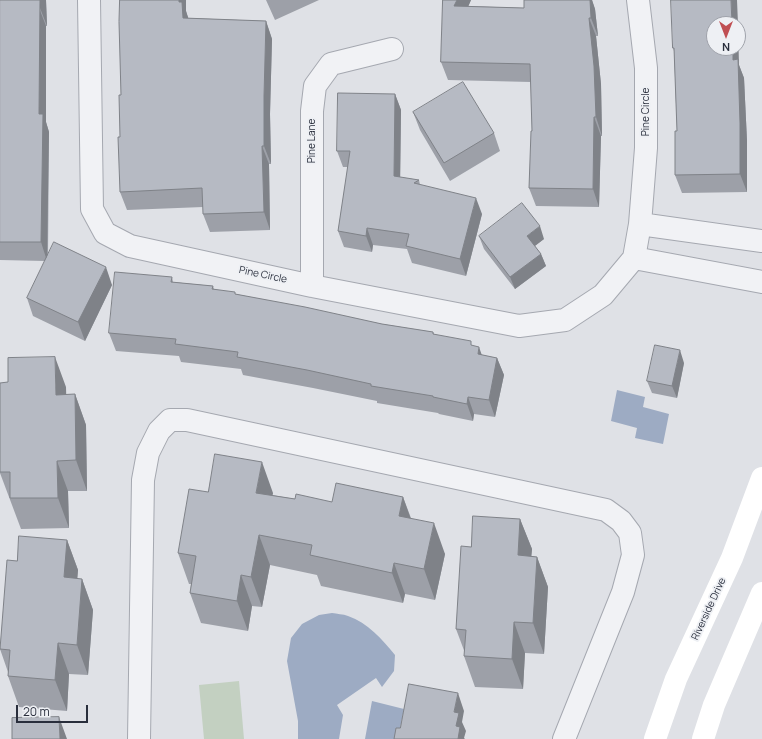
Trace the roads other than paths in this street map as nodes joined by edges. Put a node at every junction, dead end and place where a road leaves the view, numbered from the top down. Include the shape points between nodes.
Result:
1 (89, 0) edge
2 (638, 0) edge
3 (392, 49) dead end
4 (640, 224) junction
5 (762, 241) edge
6 (634, 258) junction
7 (762, 282) edge
8 (312, 286) junction
9 (762, 478) edge
10 (762, 593) edge
11 (139, 739) edge
12 (564, 739) edge
13 (655, 739) edge
14 (703, 739) edge

1 - 8 street, Pine Circle via 92,209 105,233 130,246
2 - 4 street, Pine Circle via 646,68 646,148
3 - 8 street, Pine Lane via 331,64 315,86 312,111
4 - 5 street
4 - 6 street, Pine Circle
6 - 7 street
6 - 8 street, Pine Circle via 603,295 566,320 519,326
9 - 13 street, Riverside Drive via 732,558 676,679
10 - 14 street via 714,705
11 - 12 street via 143,480 148,453 159,431 170,420 187,420 606,510 621,521 630,533 633,555 624,592

